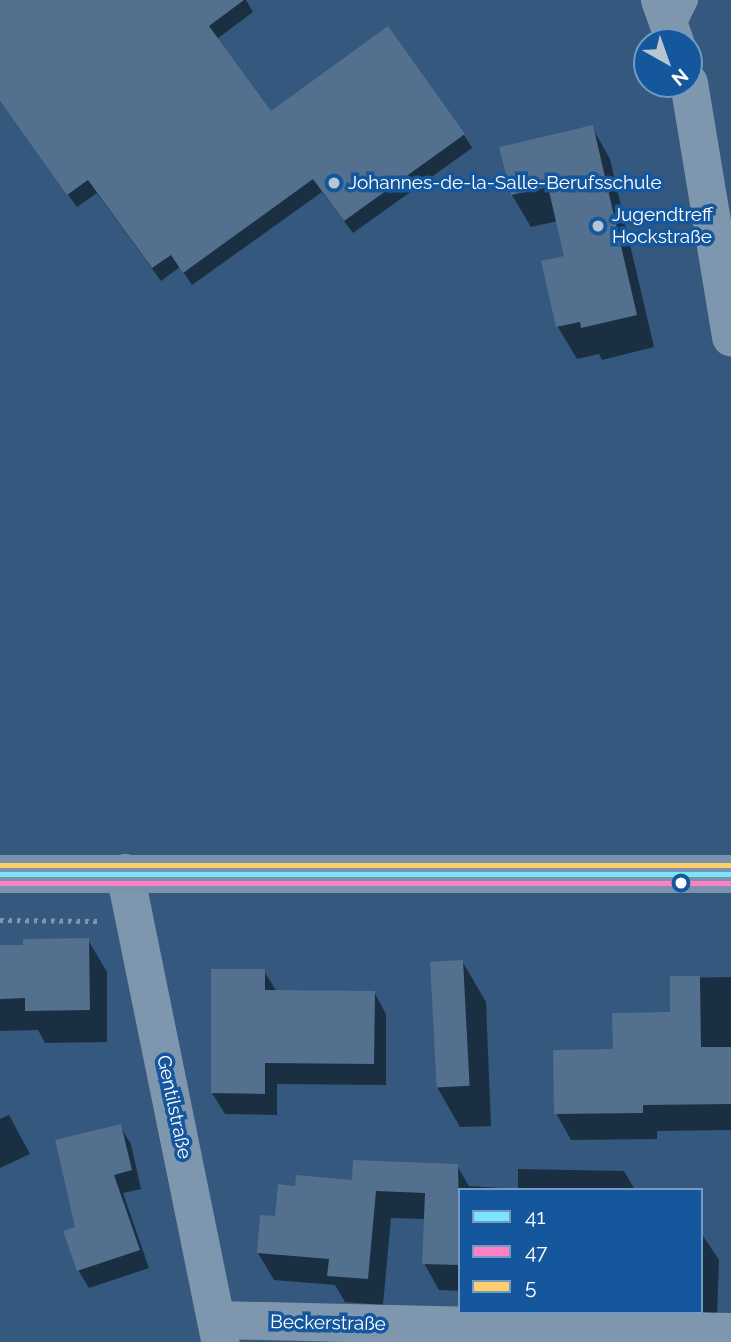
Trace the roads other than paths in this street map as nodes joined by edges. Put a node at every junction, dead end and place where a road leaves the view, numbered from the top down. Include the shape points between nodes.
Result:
1 (688, 0) edge
2 (669, 25) edge
3 (691, 98) edge
4 (731, 338) edge
5 (125, 873) junction
6 (0, 874) edge
7 (731, 874) edge
8 (219, 1331) edge
9 (731, 1332) edge
10 (629, 1336) edge

1 - 2 lane
3 - 4 street
5 - 6 main road
5 - 7 main road
5 - 8 street, Gentilstraße
8 - 10 street, Beckerstraße
9 - 10 street, Beckerstraße

